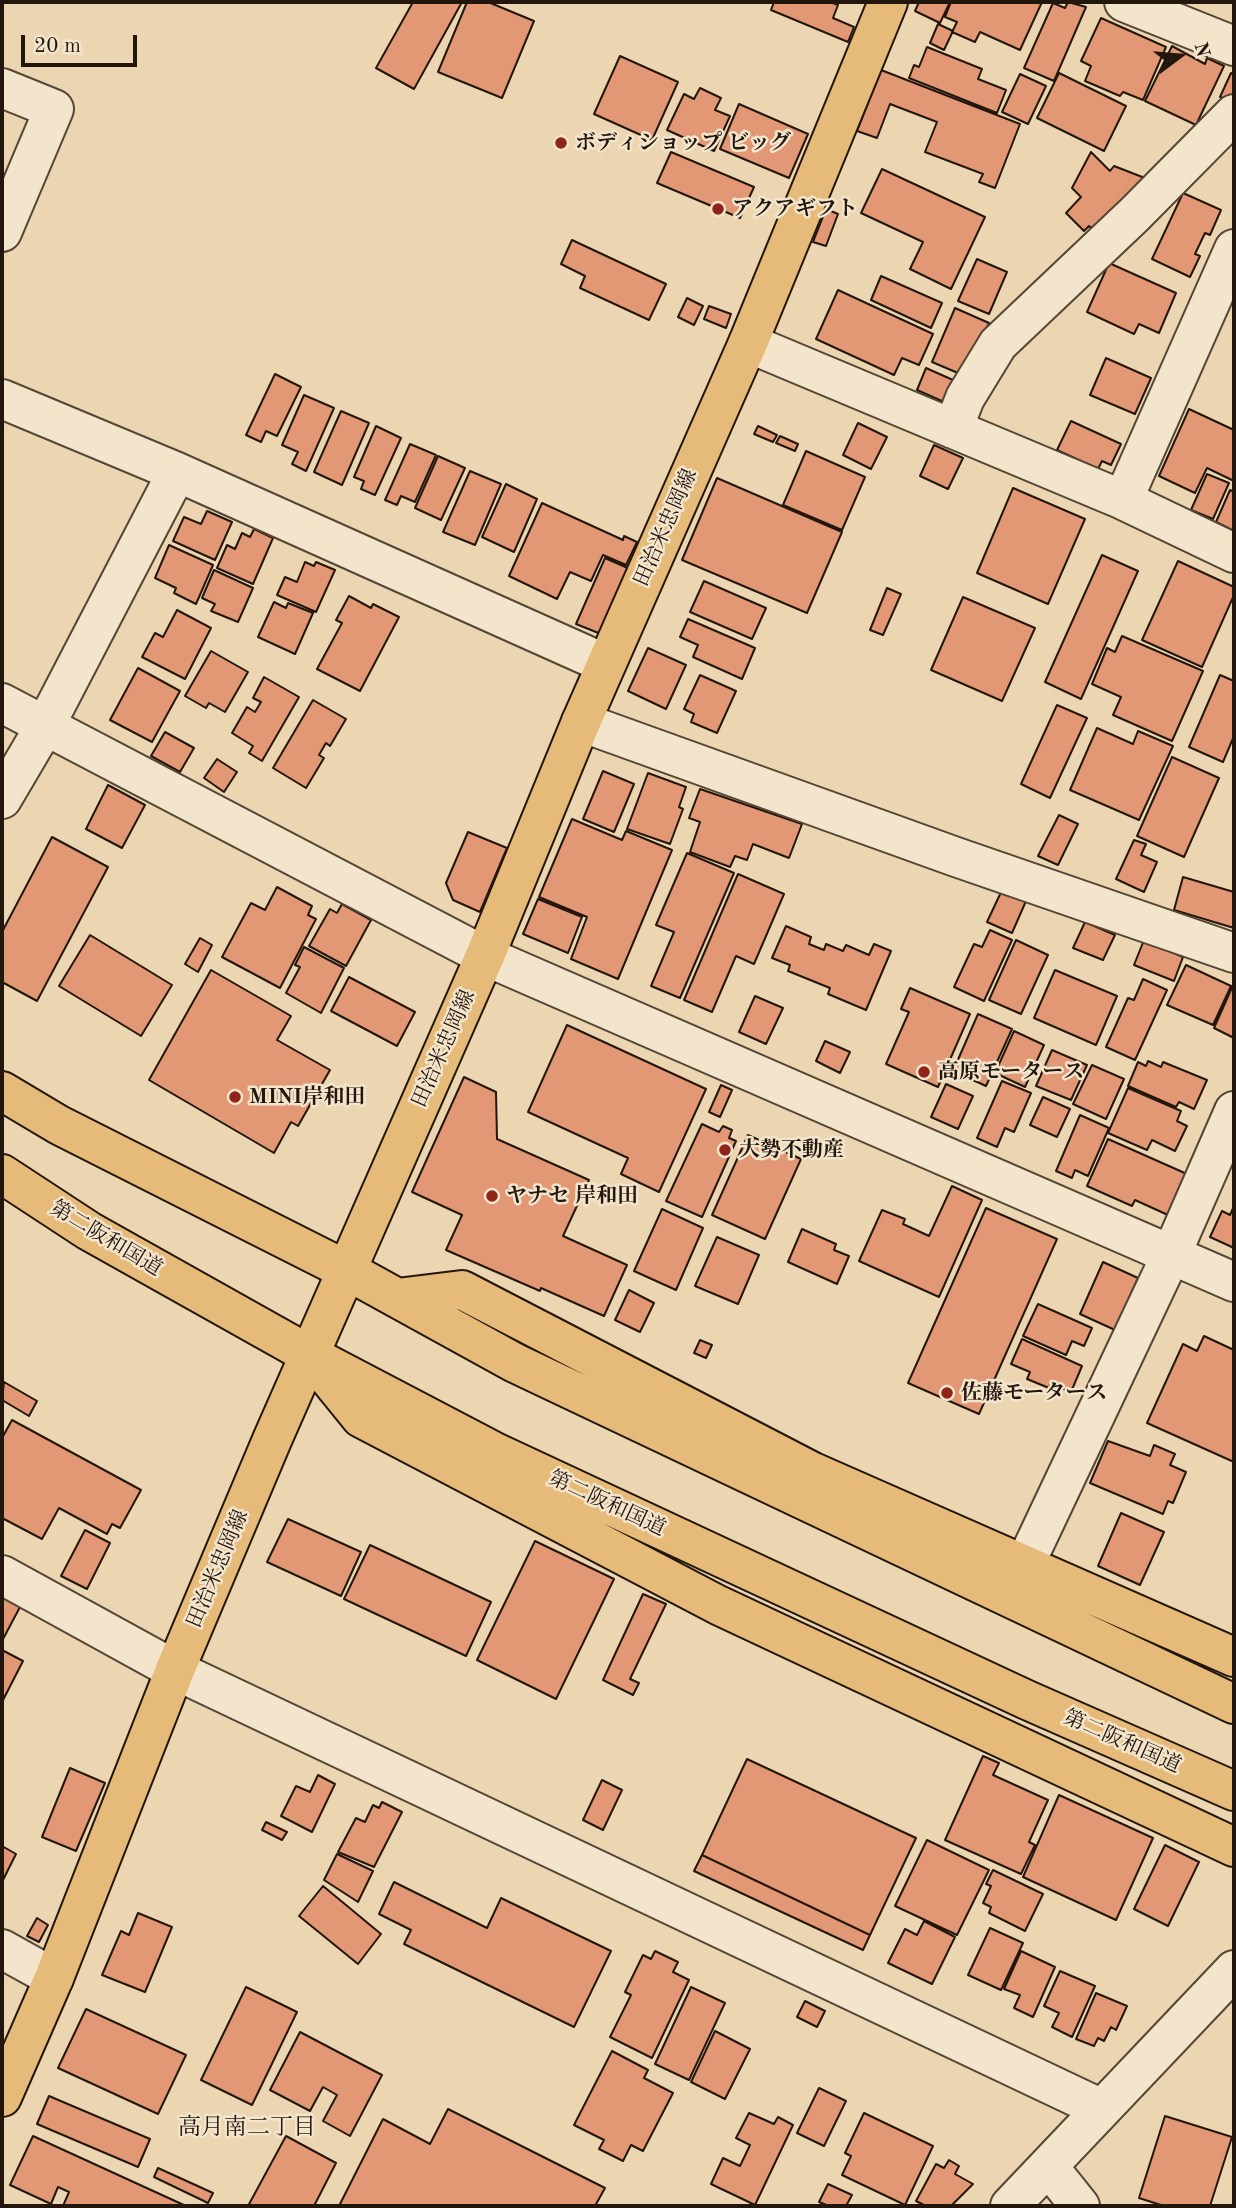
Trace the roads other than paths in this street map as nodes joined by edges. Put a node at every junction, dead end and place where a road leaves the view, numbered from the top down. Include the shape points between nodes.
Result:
1 (888, 2) edge
2 (1124, 2) edge
3 (1234, 46) edge
4 (2, 88) edge
5 (1234, 114) edge
6 (2, 232) edge
7 (1234, 249) edge
8 (748, 343) junction
9 (2, 399) edge
10 (953, 429) junction
11 (177, 472) junction
12 (1123, 500) junction
13 (1234, 553) edge
14 (606, 664) junction
15 (2, 703) edge
16 (581, 722) junction
17 (45, 726) junction
18 (2, 799) edge
19 (1234, 953) edge
20 (485, 956) junction
21 (2, 1075) edge
22 (2, 1091) edge
23 (1234, 1111) edge
24 (59, 1125) junction
25 (2, 1174) edge
26 (2, 1191) edge
27 (89, 1231) junction
28 (1172, 1253) junction
29 (348, 1270) junction
30 (1234, 1282) edge
31 (397, 1298) junction
32 (310, 1355) junction
33 (1025, 1564) junction
34 (2, 1574) edge
35 (1234, 1657) edge
36 (175, 1670) junction
37 (1234, 1704) edge
38 (1234, 1791) edge
39 (1234, 1847) edge
40 (2, 1950) edge
41 (1234, 1970) edge
42 (54, 1978) junction
43 (2, 2097) edge
44 (1102, 2109) junction
45 (1048, 2166) junction
46 (1010, 2206) edge
47 (1080, 2206) edge

1 - 8 main road, 田治米忠岡線
2 - 3 street
4 - 6 street via 54,109
5 - 10 street via 998,344 965,398
7 - 12 street
8 - 10 street
8 - 14 main road, 田治米忠岡線
9 - 11 street
10 - 12 street
11 - 14 street
11 - 17 street
12 - 13 street
14 - 16 main road, 田治米忠岡線
15 - 17 street
16 - 19 street
16 - 20 main road, 田治米忠岡線
17 - 18 street
17 - 20 street
20 - 28 street
20 - 29 main road, 田治米忠岡線
21 - 24 main road
22 - 24 main road
23 - 28 street
24 - 29 main road
25 - 27 main road, 第二阪和国道
26 - 27 main road
27 - 32 main road, 第二阪和国道
28 - 30 street
28 - 33 street
29 - 31 main road
29 - 32 main road, 田治米忠岡線
31 - 33 main road via 463,1290 813,1472
31 - 37 main road via 515,1363
32 - 36 main road, 田治米忠岡線
32 - 38 main road, 第二阪和国道 via 497,1453 1014,1694
32 - 39 main road via 361,1418 718,1605
33 - 35 main road
34 - 36 street
36 - 42 main road, 田治米忠岡線
36 - 44 street
40 - 42 street
41 - 44 street
42 - 43 main road, 田治米忠岡線
44 - 45 street
45 - 46 street
45 - 47 street

